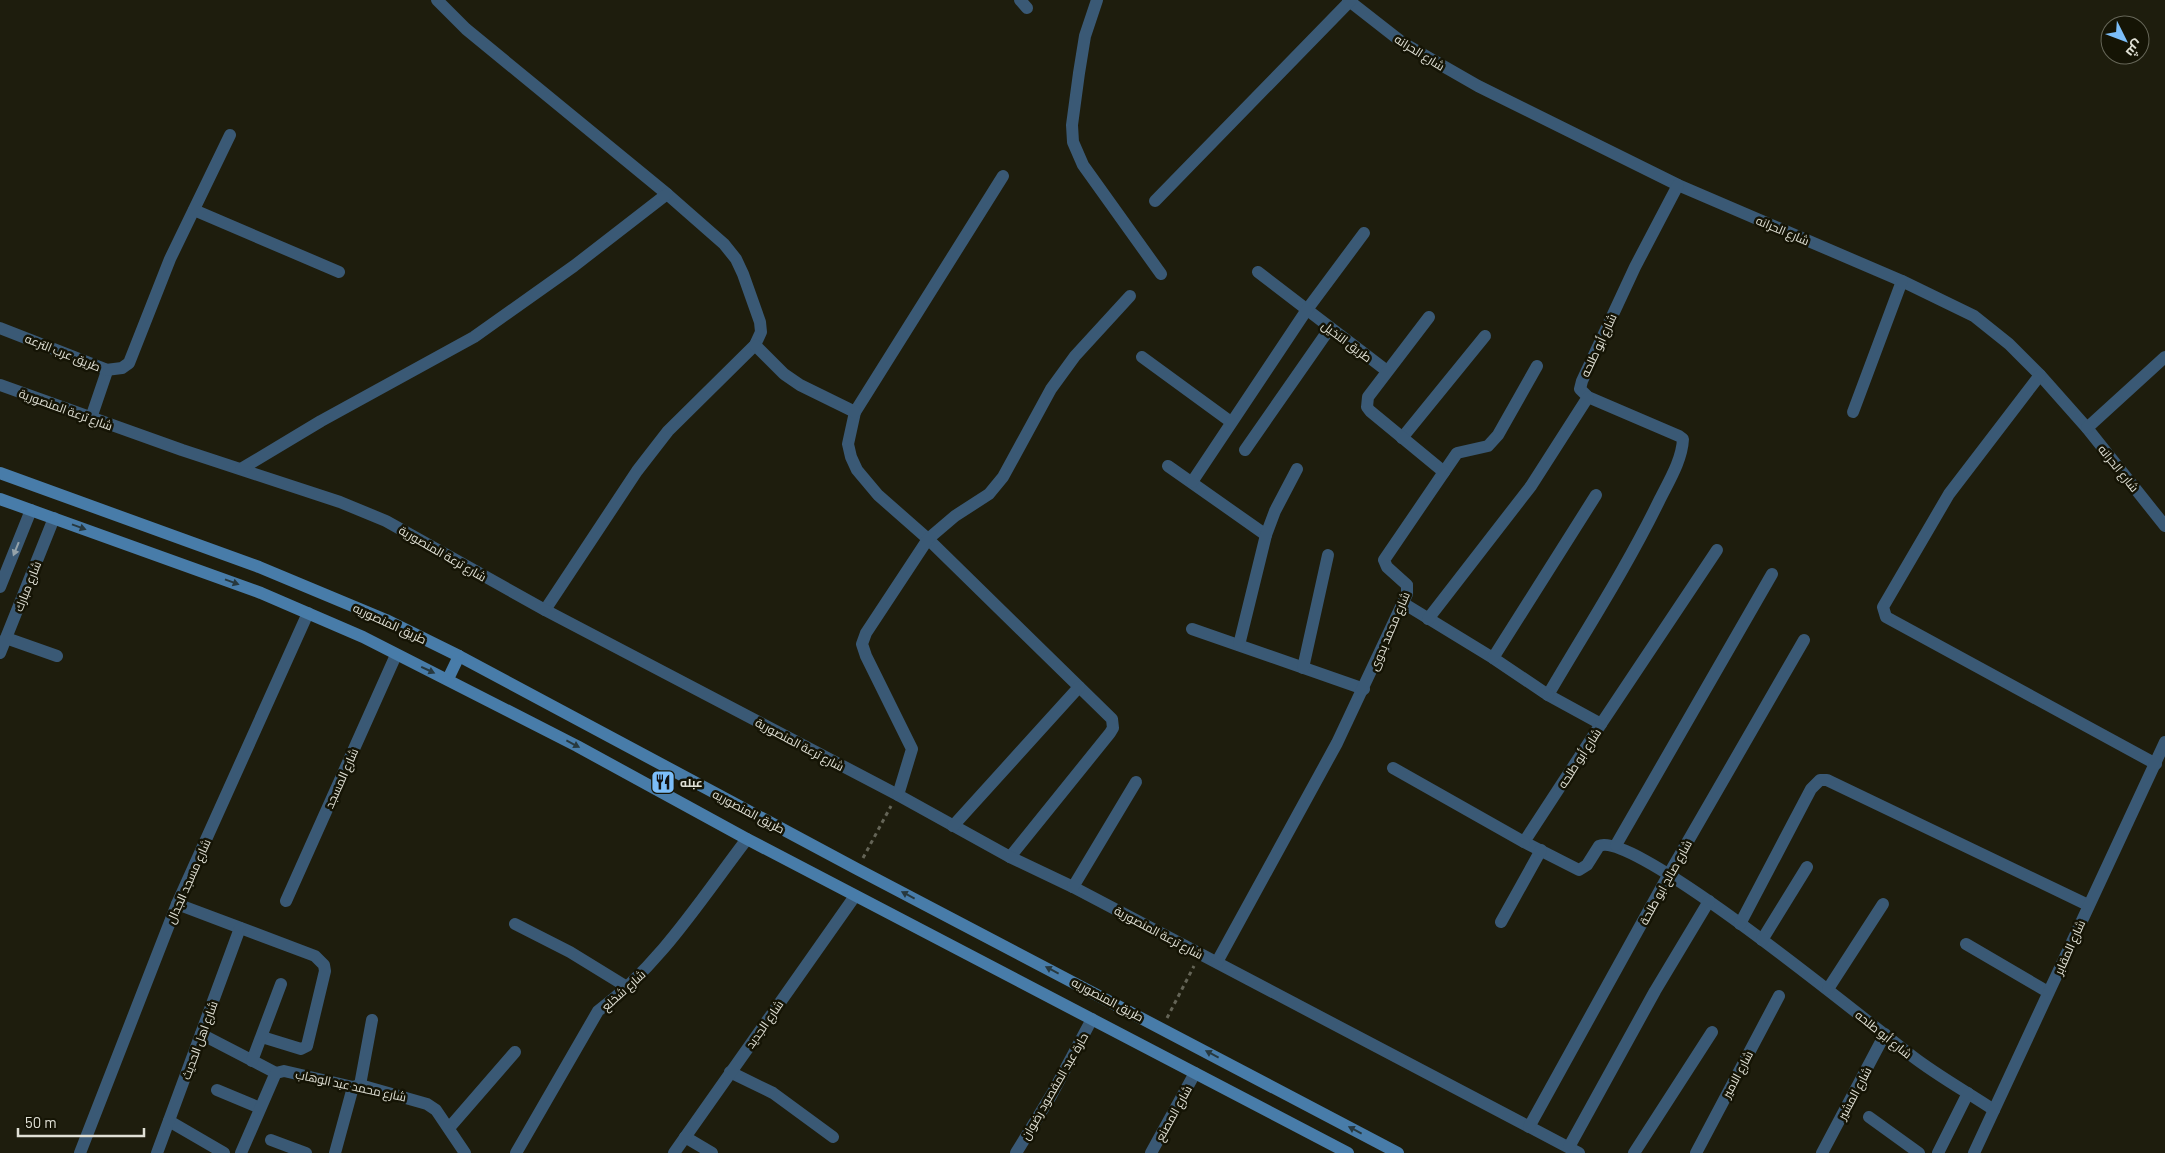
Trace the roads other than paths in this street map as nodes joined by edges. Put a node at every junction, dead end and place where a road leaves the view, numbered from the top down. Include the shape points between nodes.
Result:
1 (437, 0) edge
2 (1097, 0) edge
3 (1350, 1) edge
4 (230, 134) dead end
5 (1003, 176) dead end
6 (1678, 185) junction
7 (667, 194) junction
8 (1156, 201) dead end
9 (194, 210) junction
10 (1364, 233) dead end
11 (340, 272) dead end
12 (1258, 272) dead end
13 (1161, 274) dead end
14 (1902, 281) junction
15 (1130, 296) dead end
16 (1306, 311) junction
17 (1429, 317) dead end
18 (0, 328) edge
19 (1330, 328) junction
20 (1486, 336) dead end
21 (755, 345) junction
22 (1142, 357) dead end
23 (2165, 357) edge
24 (1537, 366) dead end
25 (106, 370) junction
26 (1387, 371) junction
27 (2040, 375) junction
28 (0, 385) edge
29 (1588, 397) junction
30 (856, 412) junction
31 (1853, 412) dead end
32 (91, 418) junction
33 (1231, 422) junction
34 (2087, 428) junction
35 (1402, 438) junction
36 (1245, 450) dead end
37 (1168, 466) dead end
38 (241, 469) junction
39 (1297, 469) dead end
40 (0, 472) edge
41 (1444, 472) junction
42 (1192, 482) junction
43 (1596, 495) dead end
44 (0, 499) edge
45 (31, 510) junction
46 (54, 518) junction
47 (2165, 526) edge
48 (1266, 535) junction
49 (928, 539) junction
50 (1716, 550) dead end
51 (1328, 556) dead end
52 (1772, 574) dead end
53 (0, 587) edge
54 (1403, 603) junction
55 (544, 610) junction
56 (308, 613) junction
57 (1428, 619) junction
58 (1192, 629) dead end
59 (6, 638) junction
60 (1804, 640) dead end
61 (1239, 645) junction
62 (0, 653) edge
63 (396, 655) junction
64 (57, 656) dead end
65 (460, 656) junction
66 (1494, 658) junction
67 (1303, 668) junction
68 (448, 679) junction
69 (1079, 687) junction
70 (1364, 689) junction
71 (1548, 695) junction
72 (1601, 724) junction
73 (2165, 742) edge
74 (2156, 764) junction
75 (1393, 768) dead end
76 (1136, 782) dead end
77 (895, 800) junction
78 (953, 826) junction
79 (747, 839) junction
80 (1524, 842) junction
81 (1616, 845) junction
82 (1540, 850) junction
83 (1010, 857) junction
84 (1806, 867) dead end
85 (1669, 874) junction
86 (1073, 887) junction
87 (855, 896) junction
88 (286, 901) dead end
89 (1709, 901) junction
90 (177, 904) junction
91 (1883, 904) dead end
92 (2088, 905) junction
93 (1501, 922) dead end
94 (515, 924) dead end
95 (1740, 924) junction
96 (240, 928) junction
97 (1762, 940) junction
98 (1966, 944) dead end
99 (1217, 962) junction
100 (281, 984) dead end
101 (627, 987) junction
102 (1828, 989) junction
103 (2048, 992) junction
104 (1779, 996) dead end
105 (1092, 1019) junction
106 (372, 1020) dead end
107 (1712, 1032) dead end
108 (201, 1034) junction
109 (1885, 1034) junction
110 (262, 1037) junction
111 (515, 1052) dead end
112 (252, 1061) junction
113 (730, 1072) junction
114 (1195, 1073) junction
115 (275, 1075) junction
116 (357, 1086) junction
117 (217, 1090) dead end
118 (1968, 1093) junction
119 (260, 1108) junction
120 (1994, 1110) junction
121 (1869, 1117) dead end
122 (169, 1121) junction
123 (1529, 1127) junction
124 (449, 1128) junction
125 (685, 1137) junction
126 (833, 1137) dead end
127 (271, 1140) dead end
128 (460, 1150) edge
129 (1574, 1150) edge
130 (80, 1153) edge
131 (157, 1153) edge
132 (224, 1153) edge
133 (241, 1153) edge
134 (306, 1153) edge
135 (335, 1153) edge
136 (516, 1153) edge
137 (674, 1153) edge
138 (712, 1153) edge
139 (1016, 1153) edge
140 (1151, 1153) edge
141 (1348, 1153) edge
142 (1398, 1153) edge
143 (1634, 1153) edge
144 (1696, 1153) edge
145 (1822, 1153) edge
146 (1919, 1153) edge
147 (1938, 1153) edge
148 (1974, 1153) edge

1 - 7 street via 466,29
2 - 13 street via 1080,64 1072,125 1073,142 1083,165
3 - 6 street, شارع الحرانه via 1403,43 1478,86
3 - 8 street
4 - 9 street
5 - 30 street
6 - 14 street, شارع الحرانه
6 - 29 street, شارع أبو طلحه via 1634,267 1582,381 1580,390
7 - 21 street via 724,244 736,259 760,322 761,332
7 - 38 street via 474,337
9 - 11 street
9 - 25 street via 170,259 129,363 122,368
10 - 16 street
12 - 16 street, طريق النخيل
14 - 27 street, شارع الحرانه via 1974,316
14 - 31 street
15 - 49 street via 1075,356 1051,389 994,488
16 - 19 street, طريق النخيل
16 - 33 street
17 - 26 street
18 - 25 street, طريق عرب الترعه
19 - 26 street, طريق النخيل
19 - 36 street
20 - 35 street
21 - 30 street via 800,385
21 - 55 street via 668,431 636,471
22 - 33 street
23 - 34 street
24 - 41 street via 1498,435 1488,446 1457,453
25 - 32 street, طريق عرب الترعه
26 - 35 street via 1368,397 1367,407
27 - 34 street, شارع الحرانه
27 - 74 street via 1949,494 1882,607 1883,612 1886,617
28 - 32 street, شارع ترعة المنصورية
29 - 57 street via 1531,486
29 - 71 street, شارع أبو طلحه via 1671,431 1683,439 1683,447 1638,544
30 - 49 street via 848,444 857,470 878,495
32 - 38 street, شارع ترعة المنصورية
33 - 42 street
34 - 47 street, شارع الحرانه
35 - 41 street
37 - 42 street
38 - 55 street, شارع ترعة المنصورية via 386,521
39 - 48 street
40 - 65 main road, طريق المنصوريه via 259,567 386,620
41 - 54 street, شارع محمد بدوى via 1384,560 1387,568 1407,585
42 - 48 street
43 - 66 street
44 - 45 main road, طريق المنصوريه
45 - 46 main road, طريق المنصوريه
45 -> 53 street, شارع مبارك
46 -> 56 main road, طريق المنصوريه
46 - 59 street, شارع مبارك
48 - 61 street
49 - 69 street
49 - 77 street via 862,644 912,749
50 - 72 street
51 - 67 street
52 - 81 street
54 - 57 street
54 - 70 street, شارع محمد بدوى
55 - 77 street, شارع ترعة المنصورية
56 - 63 main road, طريق المنصوريه
56 - 90 street, شارع مسجد الجدال
57 - 66 street
58 - 61 street
59 - 62 street, شارع مبارك
59 - 64 street
60 - 85 street, شارع صالح ابو طلحة
61 - 67 street
63 -> 68 main road, طريق المنصوريه
63 - 88 street, شارع المسجد
65 - 68 main road
142 -> 65 main road, طريق المنصوريه
66 - 71 street
67 - 70 street
68 -> 79 main road, طريق المنصوريه
69 - 78 street
69 - 83 street via 1112,720 1113,728
70 - 99 street, شارع محمد بدوى via 1338,743
71 - 72 street, شارع أبو طلحه
72 - 80 street, شارع أبو طلحه
73 - 74 street, شارع المقابر
74 - 92 street, شارع المقابر
75 - 80 street
76 - 86 street
77 - 78 street, شارع ترعة المنصورية
78 - 83 street, شارع ترعة المنصورية
79 - 87 main road, طريق المنصوريه
79 - 101 street, شارع شخلع via 667,945
80 - 82 street
81 - 82 street via 1599,846 1587,865 1579,870
81 - 85 street, شارع أبو طلحه
82 - 93 street
83 - 86 street, شارع ترعة المنصورية
84 - 97 street
85 - 89 street, شارع أبو طلحه
85 - 123 street, شارع صالح ابو طلحة
86 - 99 street, شارع ترعة المنصورية
87 - 105 main road, طريق المنصوريه
87 - 113 street, شارع الجديد
89 - 95 street, شارع أبو طلحه
89 - 129 street via 1655,991
90 - 96 street
90 - 130 street, شارع مسجد الجدال
91 - 102 street
92 - 95 street via 1827,780 1820,780 1811,789
92 - 103 street, شارع المقابر
94 - 101 street via 570,952
95 - 97 street, شارع أبو طلحه
96 - 108 street, شارع اهل الحديث
96 - 110 street via 315,956 324,965 307,1046 301,1049
97 - 102 street, شارع أبو طلحه
98 - 103 street
99 - 123 street, شارع ترعة المنصورية
100 - 110 street
101 - 136 street, شارع شخلع via 598,1011
102 - 109 street, شارع أبو طلحه
103 - 120 street, شارع المقابر
104 - 144 street, شارع الامير
105 - 114 main road, طريق المنصوريه
105 - 139 street, حارة عبد المقصود رضوان
106 - 116 street
107 - 143 street
108 - 112 street
108 - 122 street, شارع اهل الحديث
109 - 118 street, شارع أبو طلحه via 1912,1057
109 - 145 street, شارع المشير
110 - 112 street
111 - 124 street
112 - 115 street
113 - 125 street, شارع الجديد
113 - 126 street via 773,1093
114 - 140 street, شارع المصنع
114 - 141 main road, طريق المنصوريه
115 - 116 street, شارع محمد عبد الوهاب via 284,1071
115 - 119 street
116 - 124 street, شارع محمد عبد الوهاب via 427,1104 436,1110
116 - 135 street
117 - 119 street
118 - 120 street, شارع أبو طلحه
118 - 147 street
119 - 133 street
120 - 148 street, شارع المقابر
121 - 146 street
122 - 131 street, شارع اهل الحديث
122 - 132 street
123 - 129 street, شارع ترعة المنصورية
124 - 128 street, شارع محمد عبد الوهاب
125 - 137 street, شارع الجديد
125 - 138 street
127 - 134 street

